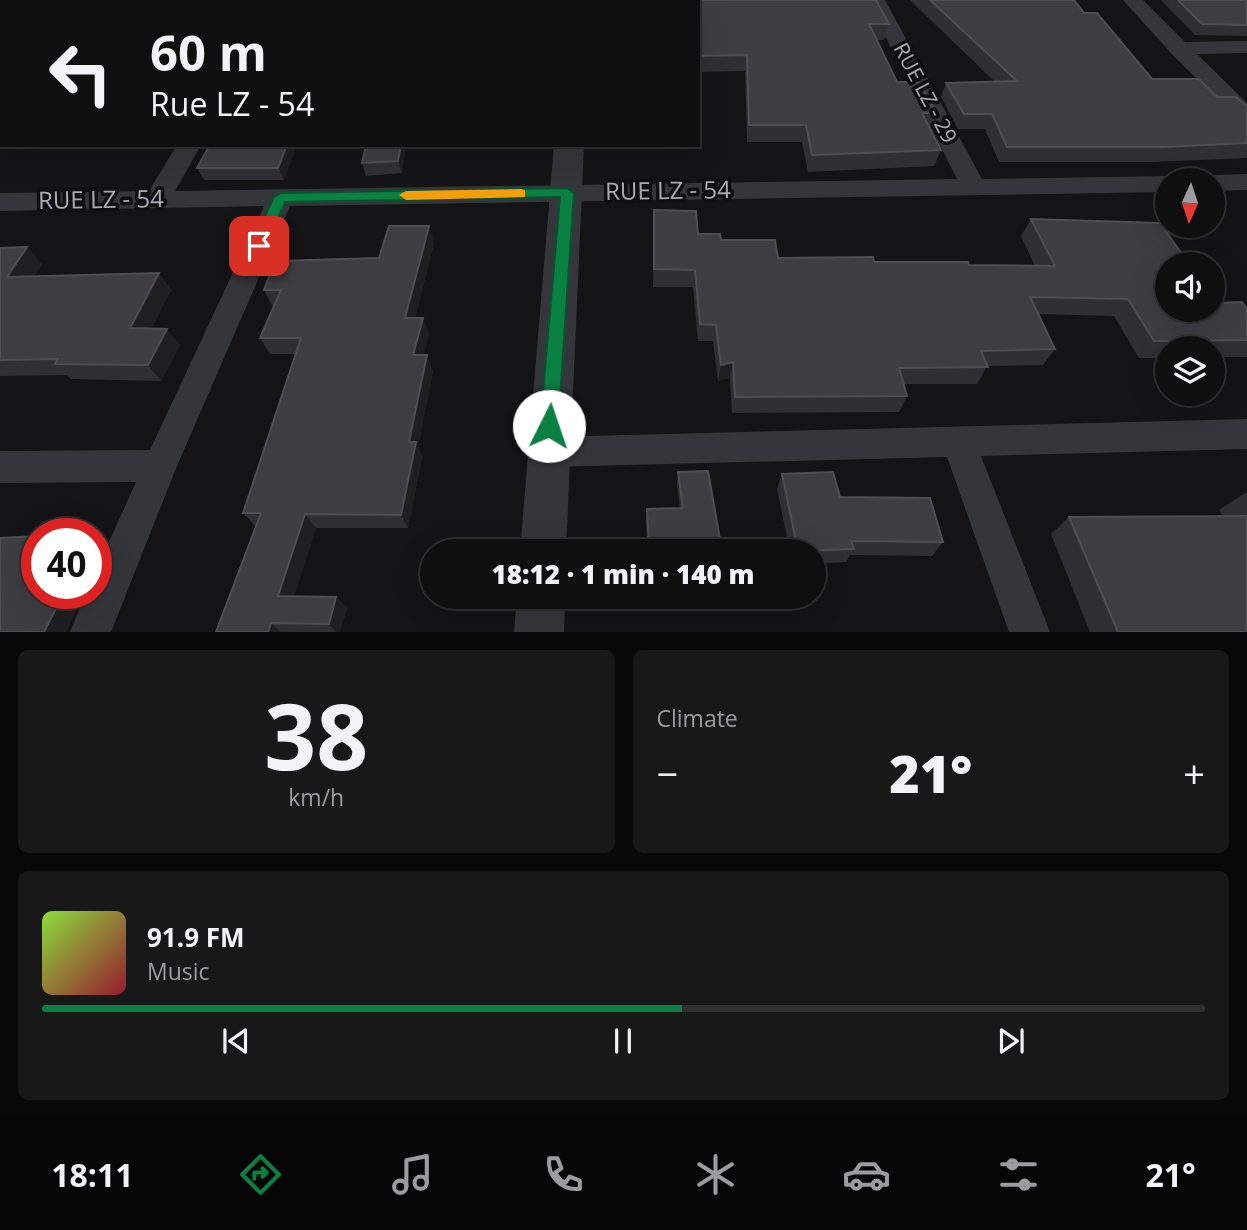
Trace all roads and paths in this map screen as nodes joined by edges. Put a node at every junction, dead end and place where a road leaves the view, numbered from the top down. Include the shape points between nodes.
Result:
1 (876, 0) edge
2 (1132, 0) edge
3 (1247, 47) edge
4 (1177, 48) junction
5 (1247, 116) edge
6 (188, 147) edge
7 (569, 147) edge
8 (1247, 182) edge
9 (1225, 183) edge
10 (1155, 184) edge
11 (974, 187) junction
12 (567, 193) junction
13 (281, 197) junction
14 (157, 199) junction
15 (0, 202) edge
16 (1247, 434) edge
17 (958, 442) junction
18 (547, 452) junction
19 (160, 466) junction
20 (0, 467) edge
21 (543, 539) edge
22 (540, 609) edge
23 (90, 632) edge
24 (539, 632) edge
25 (1030, 632) edge

1 - 11 street, RUE LZ - 29
2 - 4 street
3 - 4 street
4 - 5 street
6 - 14 street
7 - 12 street
8 - 9 street
10 - 11 street, RUE LZ - 54
11 - 12 street, RUE LZ - 54
12 - 13 street, RUE LZ - 54
12 - 18 street
13 - 14 street, RUE LZ - 54
13 - 19 street
14 - 15 street, RUE LZ - 54
16 - 17 street
17 - 18 street
17 - 25 street
18 - 21 street
19 - 20 street
19 - 23 street
22 - 24 street

